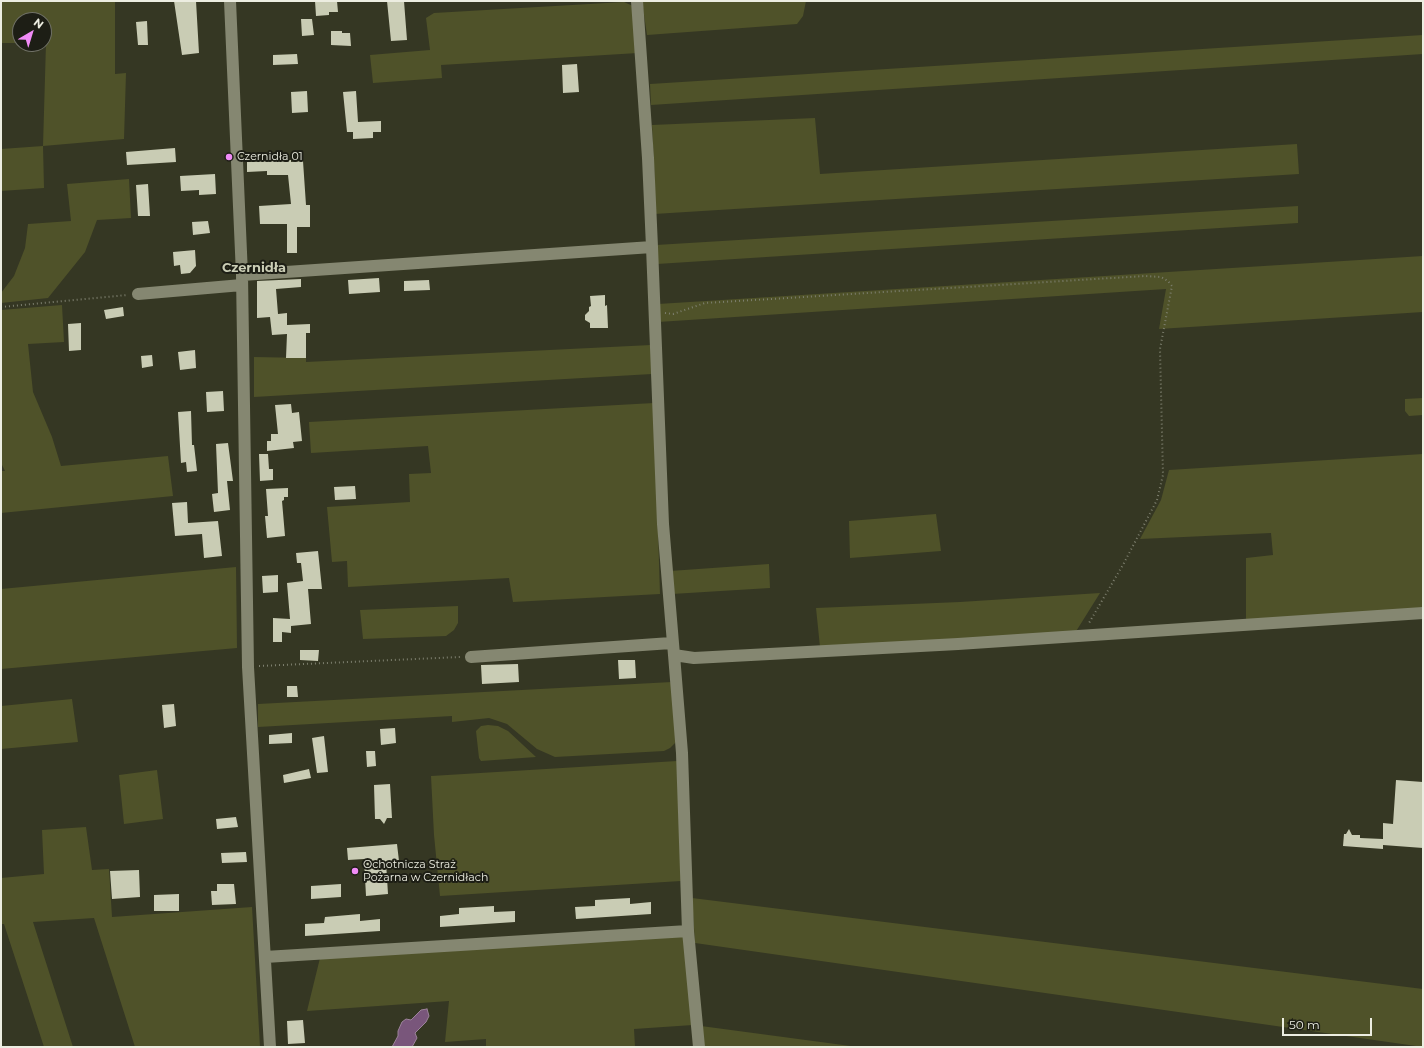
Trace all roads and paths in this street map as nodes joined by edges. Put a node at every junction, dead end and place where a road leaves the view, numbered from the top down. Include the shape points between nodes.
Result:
1 (230, 1) edge
2 (637, 1) edge
3 (652, 247) junction
4 (242, 280) junction
5 (138, 294) joint
6 (1, 307) edge
7 (655, 312) junction
8 (1423, 613) edge
9 (1081, 636) junction
10 (673, 649) junction
11 (471, 656) joint
12 (248, 667) junction
13 (688, 931) junction
14 (265, 957) junction
15 (270, 1047) edge
16 (699, 1047) edge

1 - 4 street
2 - 3 street
3 - 4 street
3 - 7 street
4 - 5 street
4 - 12 street
5 - 6 path
7 - 9 path via 673,314 705,303 1137,277 1161,277 1168,281 1172,286 1160,349 1163,475 1157,500 1132,549
7 - 10 street via 663,524
8 - 9 street
9 - 10 street via 694,658
10 - 11 street
10 - 13 street via 682,753
11 - 12 path
12 - 14 street
13 - 14 street
13 - 16 street
14 - 15 street

